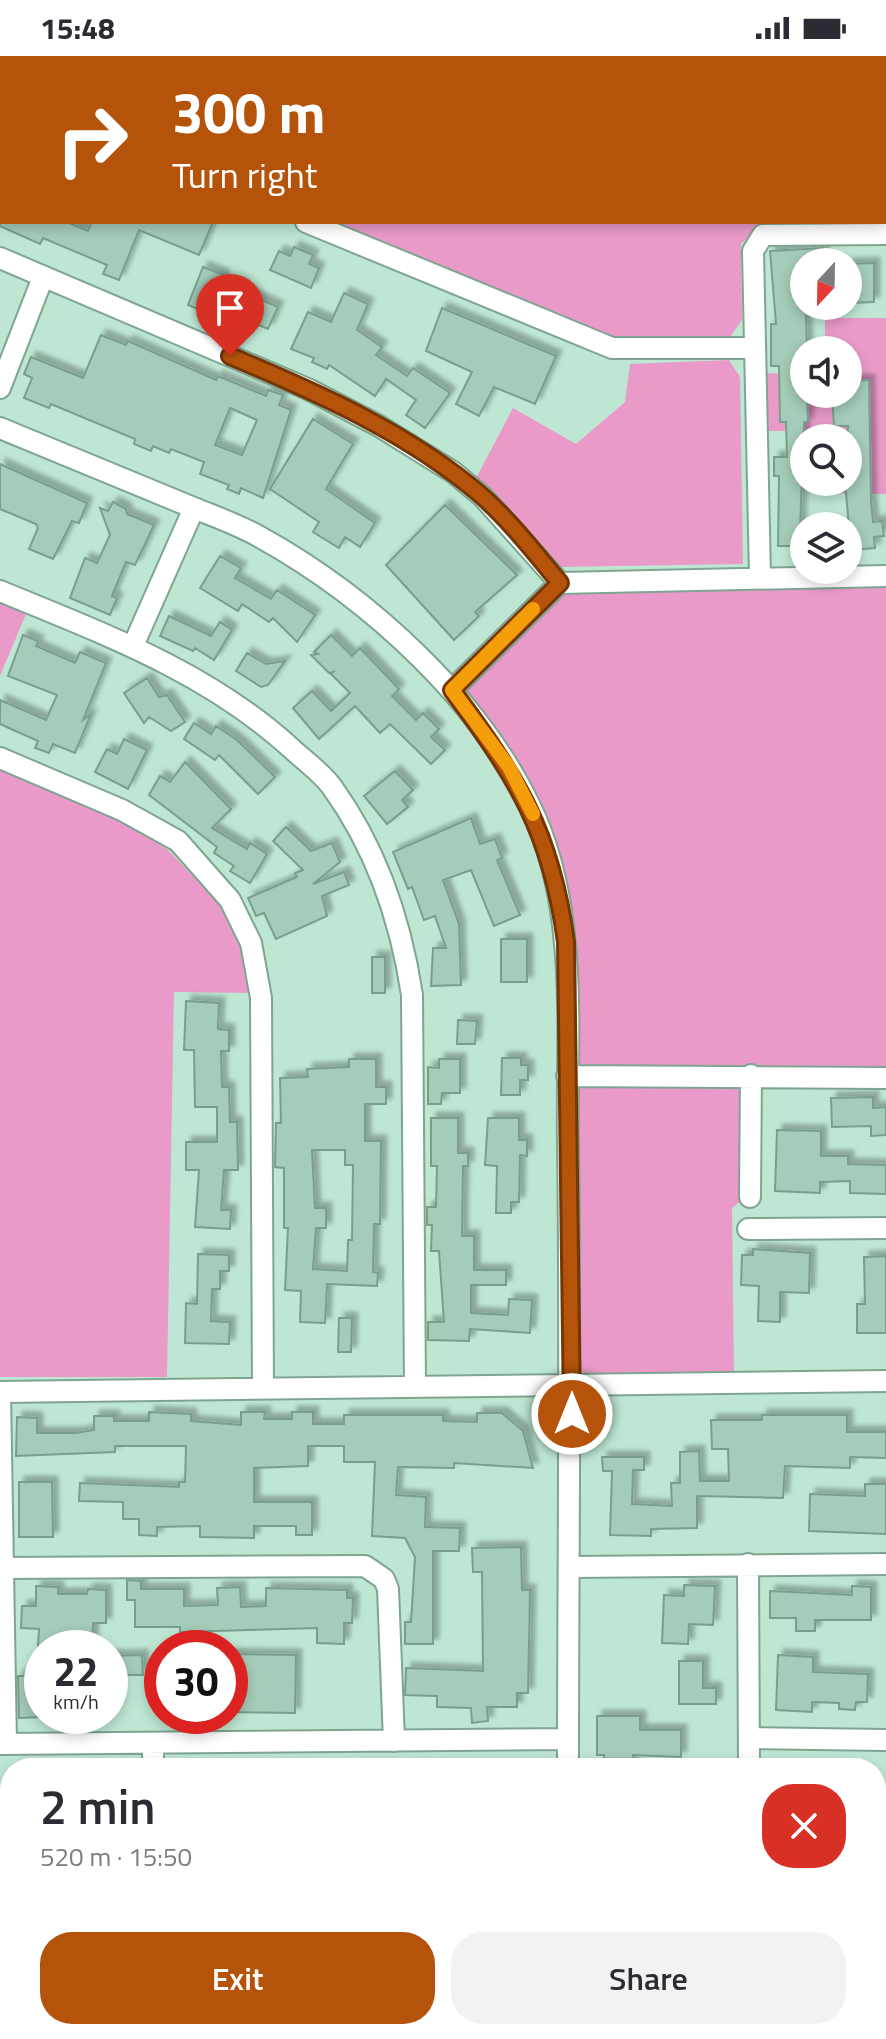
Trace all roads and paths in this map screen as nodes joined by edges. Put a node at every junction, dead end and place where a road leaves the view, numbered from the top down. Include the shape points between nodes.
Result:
1 (311, 224) edge
2 (886, 234) edge
3 (0, 258) edge
4 (43, 277) junction
5 (752, 348) junction
6 (0, 388) edge
7 (0, 428) edge
8 (194, 508) junction
9 (886, 576) edge
10 (760, 577) junction
11 (560, 583) junction
12 (0, 591) edge
13 (133, 646) junction
14 (452, 690) junction
15 (0, 758) edge
16 (751, 1075) junction
17 (567, 1076) junction
18 (886, 1078) edge
19 (750, 1197) dead end
20 (886, 1228) edge
21 (748, 1229) dead end
22 (886, 1381) edge
23 (572, 1384) junction
24 (415, 1387) junction
25 (263, 1388) junction
26 (0, 1392) edge
27 (748, 1564) junction
28 (886, 1564) edge
29 (571, 1567) junction
30 (1, 1568) edge
31 (749, 1738) junction
32 (568, 1739) junction
33 (886, 1740) edge
34 (394, 1741) junction
35 (153, 1743) junction
36 (3, 1744) edge
37 (153, 1758) edge
38 (568, 1758) edge
39 (749, 1758) edge

1 - 5 street via 612,348
2 - 5 street via 763,235 753,251
3 - 4 street
4 - 6 street
4 - 11 street via 310,390 379,426 483,497
5 - 10 street
7 - 8 street
8 - 13 street
8 - 14 street via 259,536 307,567 398,638
9 - 10 street
10 - 11 street
11 - 14 street
12 - 13 street
13 - 24 street via 193,676 267,726 331,785 386,889 405,946 412,995
14 - 17 street via 509,767 547,852 566,942
15 - 25 street via 122,810 178,841 230,900 251,943 261,998
16 - 17 street
16 - 18 street
16 - 19 street
17 - 23 street
20 - 21 street
22 - 23 street
23 - 24 street
23 - 29 street
24 - 25 street
25 - 26 street
26 - 30 street
27 - 28 street
27 - 29 street
27 - 31 street
29 - 32 street
30 - 34 street via 365,1566 384,1579 388,1589
30 - 36 street
31 - 33 street
31 - 39 street
32 - 34 street
32 - 38 street
34 - 35 street
35 - 36 street
35 - 37 street

